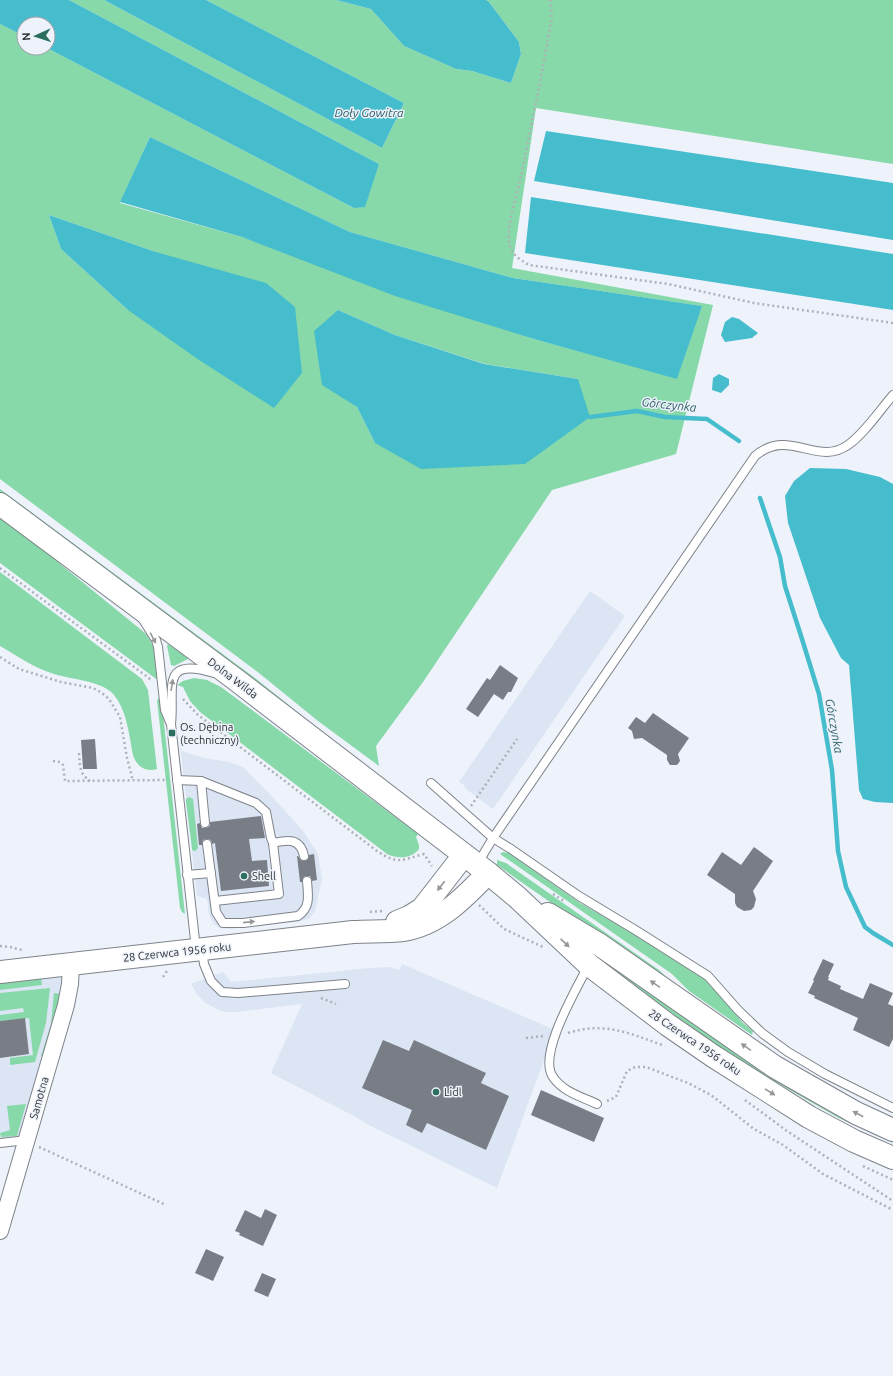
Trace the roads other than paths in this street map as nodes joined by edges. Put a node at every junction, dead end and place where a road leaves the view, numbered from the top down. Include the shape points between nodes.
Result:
1 (893, 395) edge
2 (0, 504) edge
3 (134, 604) junction
4 (235, 679) junction
5 (171, 724) junction
6 (177, 780) junction
7 (201, 781) junction
8 (431, 784) dead end
9 (205, 823) dead end
10 (493, 838) junction
11 (207, 844) dead end
12 (273, 844) junction
13 (304, 856) dead end
14 (476, 864) junction
15 (211, 872) junction
16 (188, 875) junction
17 (307, 881) dead end
18 (517, 897) junction
19 (215, 901) junction
20 (353, 932) junction
21 (199, 950) junction
22 (71, 964) junction
23 (589, 965) junction
24 (0, 972) edge
25 (345, 984) dead end
26 (597, 1104) road end
27 (893, 1108) edge
28 (893, 1130) edge
29 (27, 1140) junction
30 (0, 1143) edge
31 (893, 1158) edge
32 (0, 1231) edge

1 - 10 lane via 859,435 838,450 820,452 780,444 762,450 755,456
2 - 3 main road, Dolna Wilda
3 - 4 main road, Dolna Wilda
3 -> 5 lane via 156,640 166,710
5 -> 4 lane via 171,690 176,673 190,668 200,668
4 - 14 main road, Dolna Wilda
5 - 6 lane
6 - 7 lane
6 - 16 lane
7 - 9 lane
7 - 12 lane via 262,807 266,812
8 - 10 lane
10 - 14 lane
10 - 27 lane via 579,896 708,976 762,1034 788,1052
11 - 15 lane
12 - 13 lane via 293,841 301,847
12 - 19 lane via 279,894
14 - 18 main road, 28 Czerwca 1956 roku
14 -> 20 main road, 28 Czerwca 1956 roku via 446,879 422,909 413,915 391,924
14 - 20 main road, 28 Czerwca 1956 roku via 474,900 416,928
15 - 16 lane
15 - 19 lane
16 - 21 lane
19 -> 17 lane via 216,912 221,921 226,923 298,916 308,903
18 -> 23 main road, 28 Czerwca 1956 roku
28 -> 18 main road, 28 Czerwca 1956 roku via 856,1113 775,1067 600,945
20 - 21 main road, 28 Czerwca 1956 roku
21 - 22 main road, 28 Czerwca 1956 roku
21 - 25 lane via 211,981 222,992 238,993
22 - 24 main road, 28 Czerwca 1956 roku
22 - 29 street, Samotna via 66,1004
23 - 26 lane via 554,1035 549,1063 552,1077 567,1091
23 -> 31 main road, 28 Czerwca 1956 roku via 668,1025 743,1075 832,1130
29 - 30 lane
29 - 32 street, Samotna

